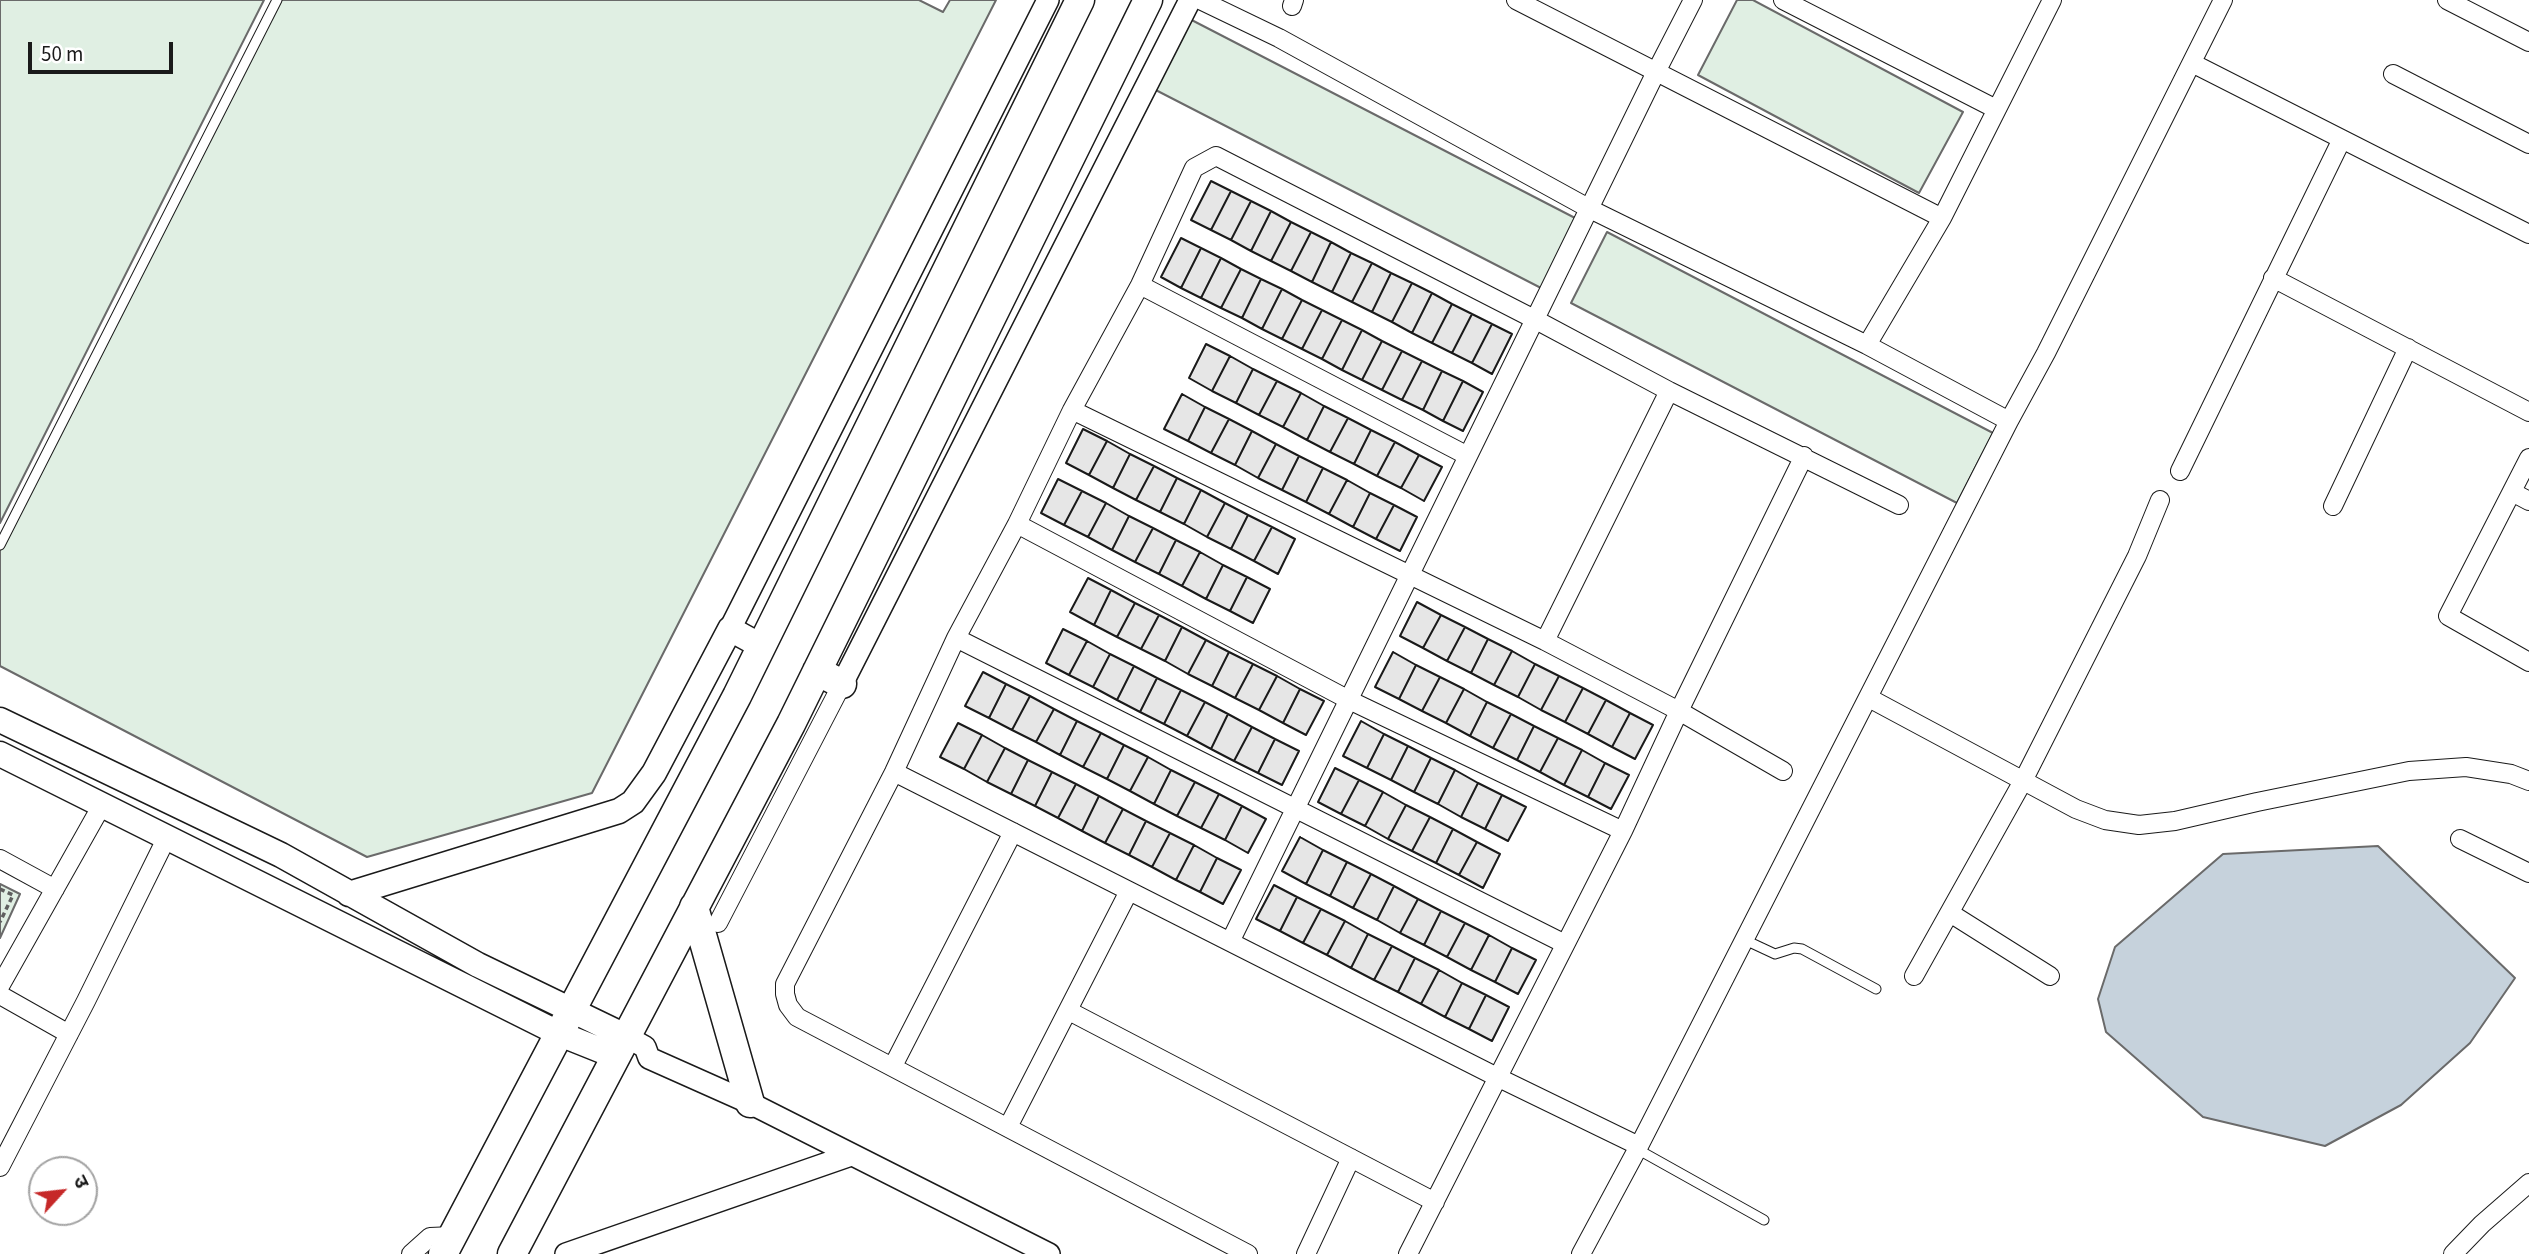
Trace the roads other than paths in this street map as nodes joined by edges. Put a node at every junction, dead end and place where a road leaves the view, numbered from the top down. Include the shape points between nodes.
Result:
1 (277, 0) edge
2 (1048, 0) edge
3 (1080, 0) edge
4 (1149, 0) edge
5 (1191, 0) edge
6 (1200, 0) edge
7 (1517, 0) edge
8 (1693, 0) edge
9 (1783, 0) edge
10 (2052, 0) edge
11 (2223, 0) edge
12 (2447, 0) edge
13 (2529, 43) edge
14 (2192, 63) junction
15 (1656, 72) junction
16 (2393, 74) dead end
17 (1996, 109) junction
18 (2342, 139) junction
19 (2529, 144) edge
20 (1590, 209) junction
21 (1942, 218) junction
22 (2529, 233) edge
23 (2273, 278) junction
24 (1140, 285) junction
25 (1536, 320) junction
26 (1867, 345) junction
27 (2408, 348) junction
28 (1669, 391) junction
29 (1072, 410) junction
30 (2529, 412) edge
31 (2009, 421) junction
32 (1468, 456) junction
33 (1804, 456) junction
34 (2529, 458) edge
35 (2180, 471) dead end
36 (2512, 492) junction
37 (2160, 500) dead end
38 (2529, 501) edge
39 (1899, 505) dead end
40 (2333, 506) dead end
41 (1017, 524) junction
42 (0, 545) edge
43 (1411, 573) junction
44 (730, 629) junction
45 (956, 638) junction
46 (1545, 641) junction
47 (761, 646) junction
48 (2529, 662) edge
49 (817, 671) junction
50 (842, 684) junction
51 (1869, 698) junction
52 (1349, 700) junction
53 (1679, 711) junction
54 (0, 720) edge
55 (0, 754) edge
56 (1783, 771) dead end
57 (894, 772) junction
58 (2023, 781) junction
59 (2529, 782) edge
60 (102, 805) junction
61 (1295, 809) junction
62 (1623, 831) junction
63 (1013, 832) junction
64 (167, 837) junction
65 (2460, 839) dead end
66 (0, 859) edge
67 (2529, 873) edge
68 (55, 889) junction
69 (1129, 891) junction
70 (349, 894) junction
71 (694, 907) junction
72 (1950, 913) junction
73 (718, 923) dead end
74 (1745, 940) junction
75 (1230, 942) junction
76 (1565, 944) junction
77 (1914, 976) dead end
78 (2050, 976) dead end
79 (0, 986) edge
80 (1876, 989) dead end
81 (0, 995) edge
82 (1069, 1011) junction
83 (566, 1023) junction
84 (69, 1034) junction
85 (620, 1046) junction
86 (893, 1066) junction
87 (1497, 1077) junction
88 (750, 1103) junction
89 (1008, 1126) junction
90 (7, 1136) edge
91 (1638, 1147) junction
92 (851, 1155) junction
93 (1351, 1158) junction
94 (0, 1167) edge
95 (2529, 1183) edge
96 (1435, 1202) junction
97 (1764, 1220) dead end
98 (448, 1245) edge
99 (411, 1254) edge
100 (512, 1254) edge
101 (570, 1254) edge
102 (1049, 1254) edge
103 (1248, 1254) edge
104 (1306, 1254) edge
105 (1408, 1254) edge
106 (1581, 1254) edge
107 (2453, 1254) edge

1 - 42 lane
2 - 44 street
3 - 47 main road
4 - 49 main road
5 - 50 street
6 - 20 street via 1279,38
7 - 15 street
8 - 15 street
9 - 17 street
10 - 17 street
11 - 14 street
12 - 13 street
14 - 18 street
14 - 31 street
15 - 20 street
15 - 21 street
16 - 19 street
17 - 21 street
18 - 22 street
18 - 23 street
20 - 25 street
20 - 26 street
21 - 26 street
23 - 27 street
23 - 35 street
24 - 25 street via 1194,168 1216,156
24 - 29 street
24 - 32 street
25 - 28 street
25 - 32 street
26 - 31 street
27 - 30 street
27 - 40 street
28 - 33 street
28 - 46 street
29 - 41 street
29 - 43 street
31 - 51 street
32 - 43 street
33 - 39 street
33 - 53 street
34 - 36 street
36 - 38 street
36 - 48 street via 2448,616
37 - 58 street via 2137,556
41 - 45 street
41 - 52 street
43 - 46 street
43 - 52 street
44 - 47 main road
44 - 70 main road via 654,773 633,802 619,811
45 - 57 street
45 - 61 street
46 - 53 street
47 - 83 main road
49 - 50 main road
49 - 71 main road
50 - 73 street
51 - 58 street
51 - 74 street
52 - 61 street
52 - 62 street
53 - 56 street
53 - 62 street
54 - 70 main road via 281,855
55 - 60 main road
57 - 63 street
57 - 86 street via 785,984 788,1005 797,1017
58 - 59 street via 2105,820 2139,825 2409,771 2466,767 2511,774
58 - 72 street
60 - 64 main road
60 - 68 street
61 - 75 street
61 - 76 street
62 - 76 street
63 - 69 street
63 - 86 street
64 - 83 main road
64 - 84 street
65 - 67 street
66 - 68 street
68 - 79 street
69 - 75 street
69 - 82 street
70 - 83 main road via 478,965
71 - 85 main road
71 - 88 main road
72 - 77 street
72 - 78 street
74 - 80 lane via 1775,954 1802,949
74 - 91 street
75 - 87 street
76 - 87 street
81 - 84 street
82 - 89 street
82 - 93 street
83 - 85 main road
83 - 98 main road
84 - 90 street
85 - 88 street via 645,1047 649,1058
85 - 100 main road
86 - 89 street
87 - 91 street
87 - 96 street
88 - 92 street
89 - 103 street
90 - 94 street
91 - 97 lane
91 - 106 street
92 - 101 street
92 - 102 street
93 - 96 street
93 - 104 street
95 - 107 street
96 - 105 street
98 - 99 street via 430,1237

